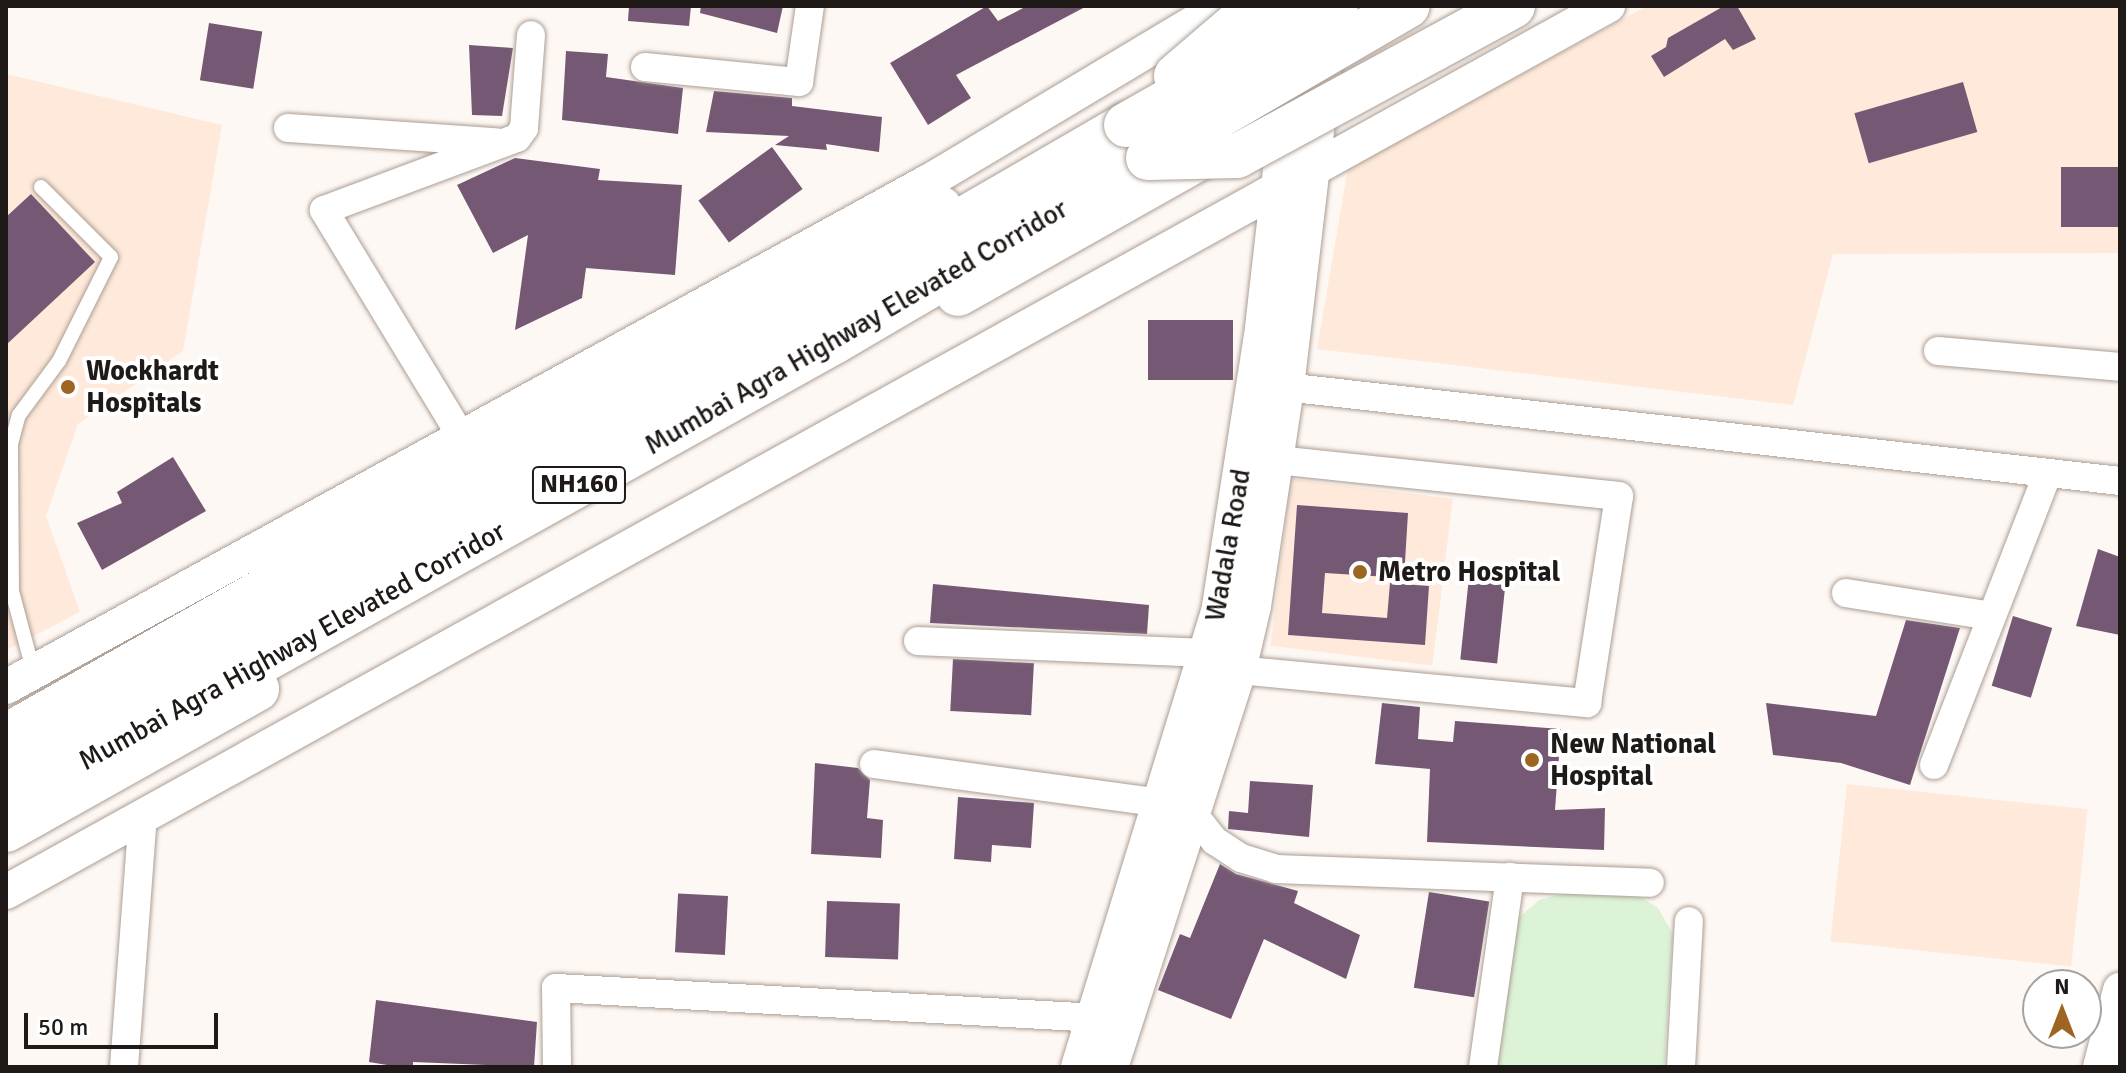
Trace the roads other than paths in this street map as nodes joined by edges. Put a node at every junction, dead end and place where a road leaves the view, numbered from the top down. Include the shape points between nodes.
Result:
1 (810, 6) edge
2 (1222, 6) edge
3 (1268, 6) edge
4 (1299, 6) edge
5 (1329, 6) edge
6 (1336, 6) edge
7 (1408, 6) edge
8 (1468, 6) edge
9 (1513, 6) edge
10 (1608, 6) edge
11 (531, 35) dead end
12 (645, 67) dead end
13 (1306, 98) junction
14 (288, 128) dead end
15 (1137, 142) junction
16 (505, 143) junction
17 (1314, 164) junction
18 (1281, 183) junction
19 (41, 187) dead end
20 (1938, 351) dead end
21 (2120, 367) edge
22 (1285, 387) junction
23 (463, 439) junction
24 (1274, 460) junction
25 (2048, 473) junction
26 (2120, 481) edge
27 (1846, 593) dead end
28 (1991, 616) junction
29 (918, 641) dead end
30 (1221, 662) junction
31 (20, 679) edge
32 (6, 736) edge
33 (6, 764) edge
34 (874, 764) dead end
35 (1934, 765) dead end
36 (6, 804) edge
37 (1178, 808) junction
38 (143, 817) junction
39 (6, 830) edge
40 (1510, 877) junction
41 (1650, 883) dead end
42 (6, 892) edge
43 (1689, 921) dead end
44 (2120, 990) edge
45 (1109, 1019) junction
46 (124, 1067) edge
47 (557, 1067) edge
48 (1080, 1067) edge
49 (1109, 1067) edge
50 (1483, 1067) edge
51 (1681, 1067) edge
52 (2100, 1067) edge

1 - 12 street via 799,82
2 - 23 street via 931,180
3 - 15 main road, bridge via 1196,56
4 - 13 main road, Wadala Road
4 - 32 main road
5 - 13 main road
6 - 15 main road, Mumbai Agra Highway Elevated Corridor, bridge
7 - 15 main road, Mumbai Agra Highway Elevated Corridor, bridge
8 - 13 main road
9 - 15 main road, bridge via 1237,156
10 - 17 street
11 - 16 street via 524,128
13 - 17 main road, Wadala Road
13 - 18 main road, Wadala Road
13 - 39 main road
14 - 16 street
15 - 33 main road, Mumbai Agra Highway Elevated Corridor / NH160
15 - 36 main road, Mumbai Agra Highway Elevated Corridor / NH160 via 834,342
16 - 23 street via 324,210
17 - 18 street
17 - 22 main road, Wadala Road
18 - 30 main road, Wadala Road via 1220,613
18 - 38 street
19 - 31 lane via 111,257 59,361 19,415 11,444 12,591
20 - 21 street
22 - 24 main road, Wadala Road
22 - 25 street
23 - 31 street
24 - 30 main road, Wadala Road
24 - 30 street via 1619,496 1587,703
25 - 26 street
25 - 28 street
27 - 28 street
28 - 35 street
29 - 30 street
30 - 37 main road, Wadala Road
34 - 37 street
37 - 40 street via 1241,858 1276,869
37 - 45 main road, Wadala Road
38 - 42 street
38 - 46 street
40 - 41 street
40 - 50 street
43 - 51 street
44 - 52 street
45 - 47 street via 556,988
45 - 48 main road, Wadala Road
45 - 49 main road, Wadala Road

